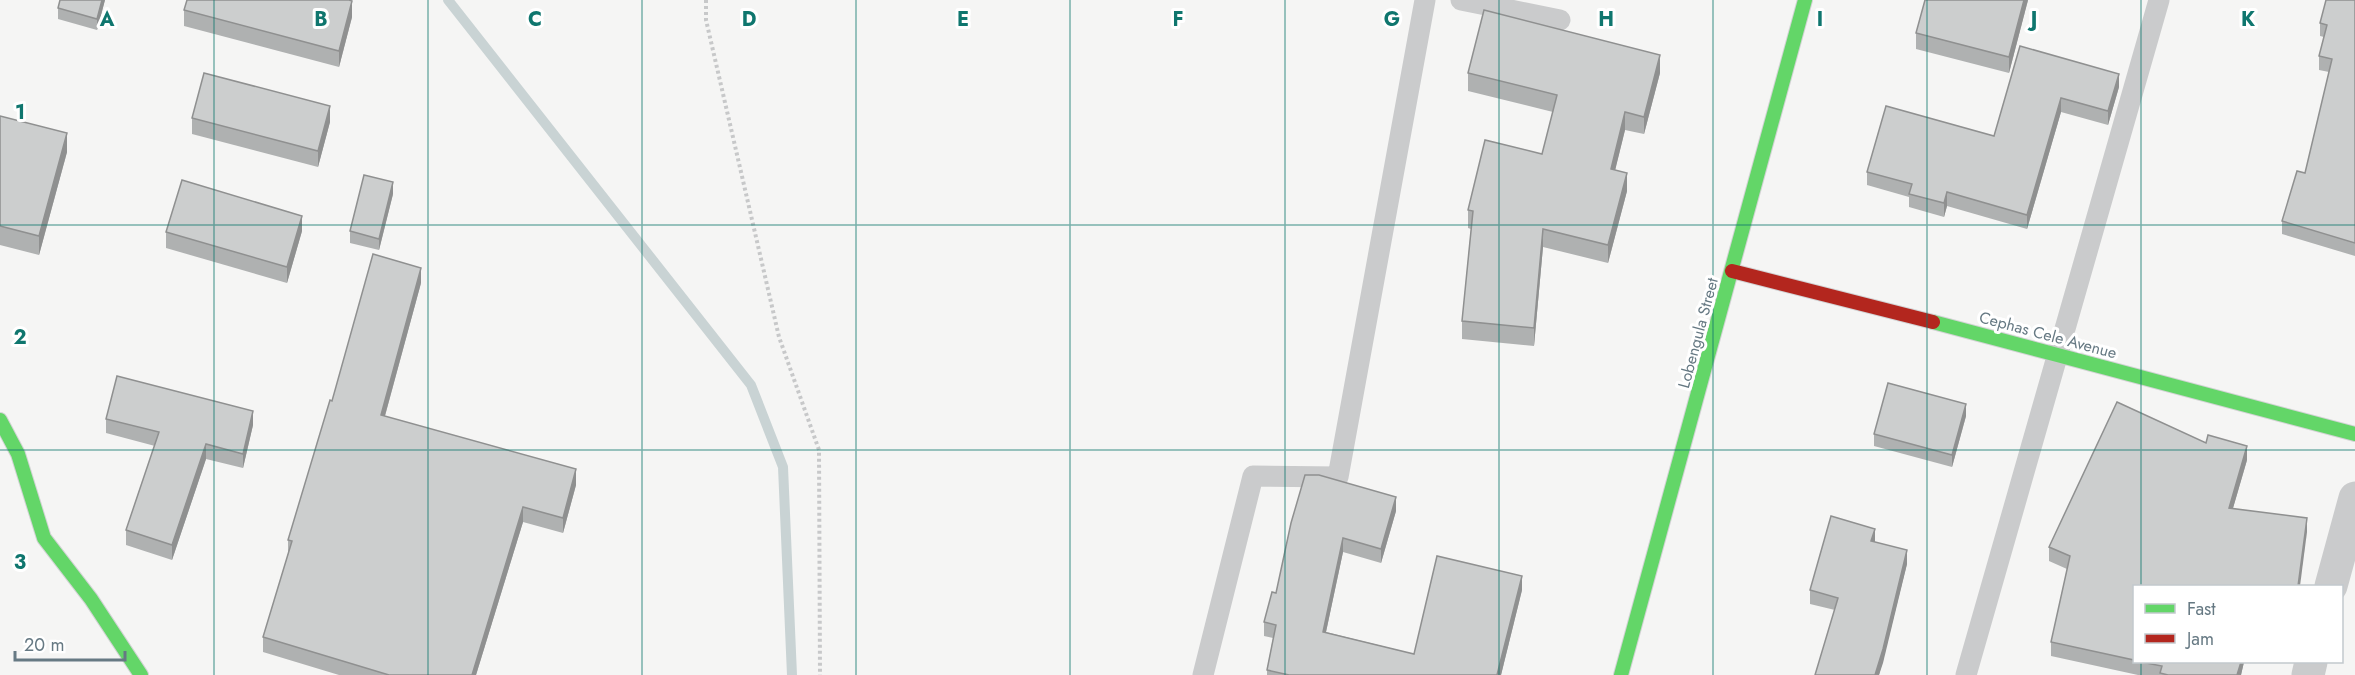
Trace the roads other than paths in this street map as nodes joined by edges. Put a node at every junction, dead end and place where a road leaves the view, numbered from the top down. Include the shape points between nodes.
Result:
1 (1425, 0) edge
2 (1461, 0) edge
3 (1805, 0) edge
4 (2159, 0) edge
5 (1560, 20) dead end
6 (1732, 271) junction
7 (2057, 354) junction
8 (0, 420) edge
9 (2355, 434) edge
10 (2355, 498) edge
11 (2331, 585) edge
12 (141, 675) edge
13 (1203, 675) edge
14 (1622, 675) edge
15 (1966, 675) edge

1 - 13 lane via 1338,477 1253,476
2 - 5 lane
3 - 6 street, Lobengula Street
4 - 7 lane
6 - 7 street, Cephas Cele Avenue
6 - 14 street, Lobengula Street
7 - 9 street, Cephas Cele Avenue
7 - 15 lane
8 - 12 street via 18,454 44,538 91,599
10 - 11 street

